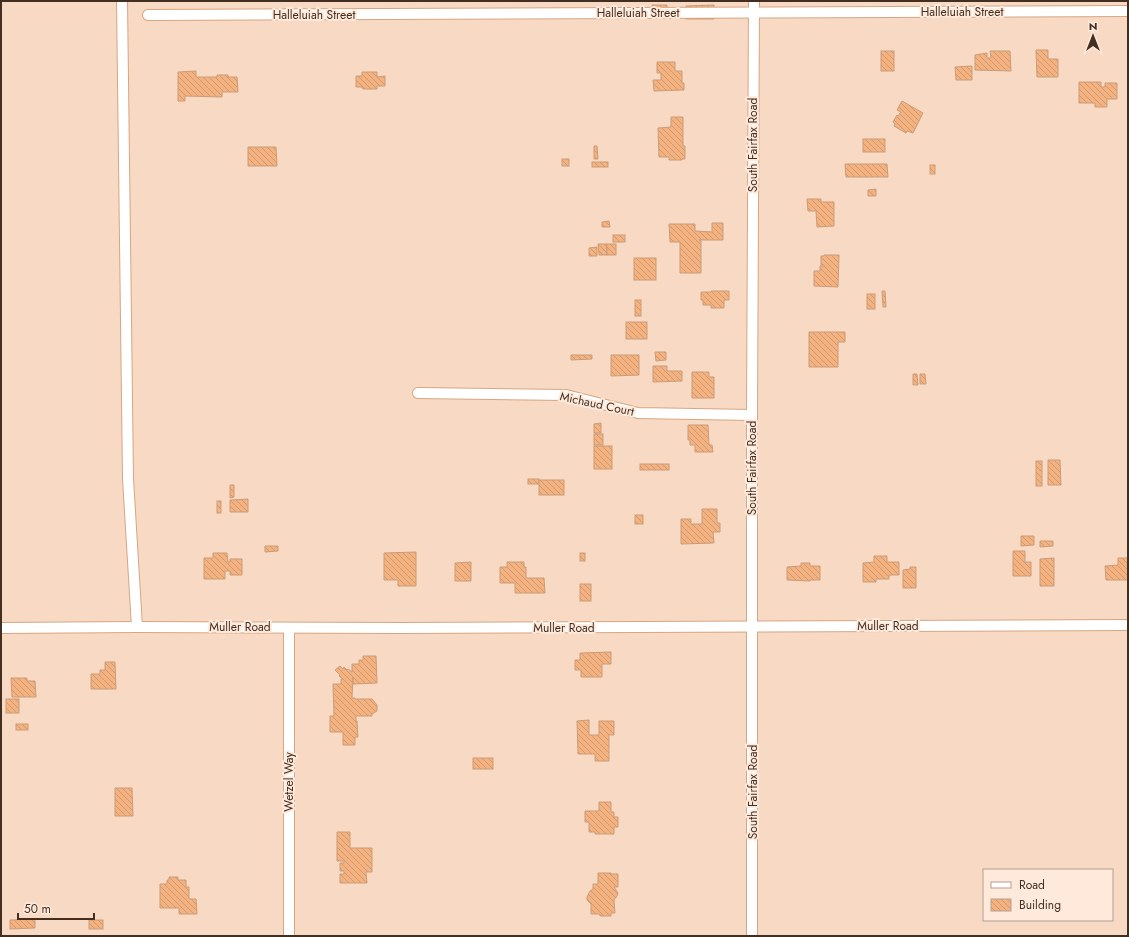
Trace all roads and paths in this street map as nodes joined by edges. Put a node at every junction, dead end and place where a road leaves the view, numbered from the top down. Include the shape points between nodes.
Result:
1 (122, 1) edge
2 (754, 1) edge
3 (1064, 1) edge
4 (754, 12) junction
5 (1064, 12) junction
6 (1128, 12) edge
7 (148, 15) dead end
8 (418, 393) dead end
9 (752, 416) junction
10 (1128, 625) edge
11 (137, 626) junction
12 (753, 627) junction
13 (1, 628) edge
14 (289, 628) junction
15 (288, 936) edge
16 (752, 936) edge

1 - 11 street via 128,480
2 - 4 street, South Fairfax Road
3 - 5 street
4 - 5 street, Halleluiah Street
4 - 7 street, Halleluiah Street
4 - 9 street, South Fairfax Road
5 - 6 street, Halleluiah Street
8 - 9 street, Michaud Court via 566,395 638,413
9 - 12 street, South Fairfax Road
10 - 12 street, Muller Road
11 - 13 street, Muller Road
11 - 14 street, Muller Road
12 - 14 street, Muller Road
12 - 16 street, South Fairfax Road
14 - 15 street, Wetzel Way

